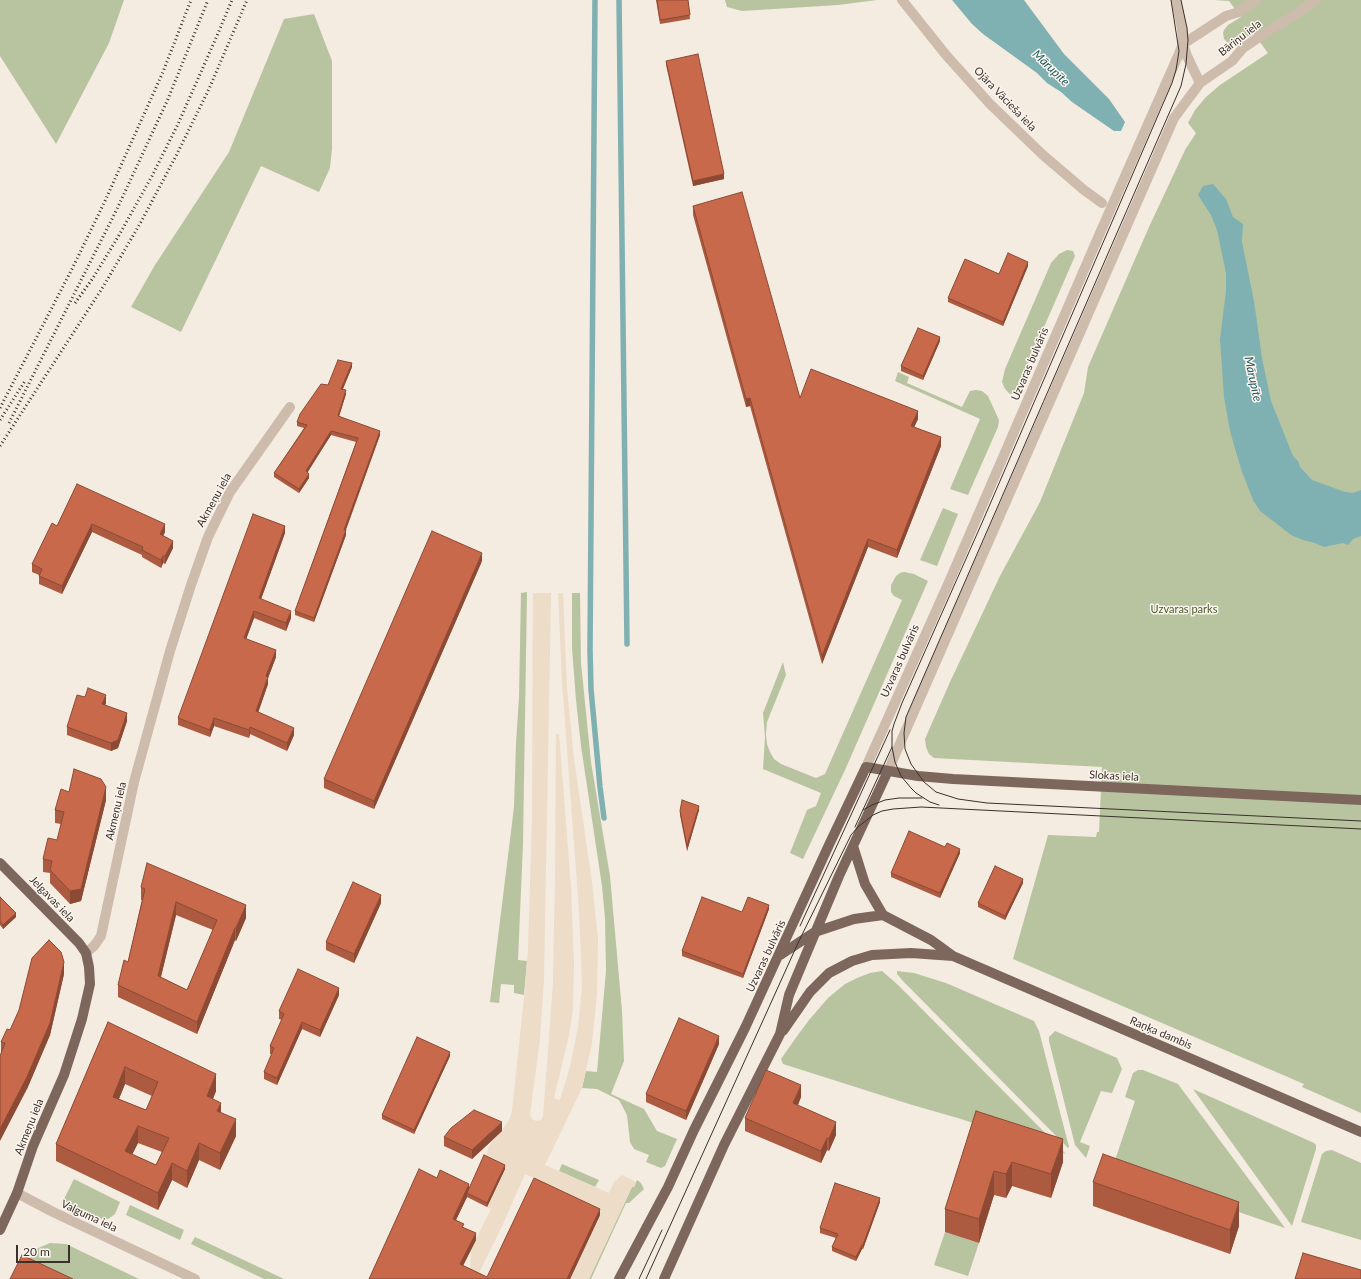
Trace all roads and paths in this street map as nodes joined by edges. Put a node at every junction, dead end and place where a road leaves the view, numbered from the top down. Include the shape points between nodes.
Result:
1 (902, 0) edge
2 (1176, 0) edge
3 (1256, 0) edge
4 (1316, 0) edge
5 (1183, 44) junction
6 (1200, 83) junction
7 (1102, 203) dead end
8 (290, 407) dead end
9 (866, 767) junction
10 (888, 771) junction
11 (1361, 800) edge
12 (853, 846) junction
13 (0, 863) edge
14 (882, 915) junction
15 (815, 932) junction
16 (86, 953) junction
17 (780, 955) junction
18 (952, 956) junction
19 (780, 1034) junction
20 (1361, 1132) edge
21 (17, 1193) junction
22 (0, 1230) edge
23 (195, 1279) edge
24 (619, 1279) edge
25 (664, 1279) edge

1 - 7 street, Ojāra Vācieša iela via 990,104 1043,155
2 - 5 street, Uzvaras bulvāris
3 - 5 street, Bāriņu iela
4 - 6 street, Bāriņu iela via 1243,48 1232,61
5 - 6 street, Uzvaras bulvāris
5 - 9 street, Uzvaras bulvāris
6 - 10 street via 1174,118
8 - 16 street, Akmeņu iela via 230,492 208,537 170,651 136,775 101,936
9 - 10 main road, Slokas iela
9 - 17 main road, Uzvaras bulvāris
10 - 11 main road, Slokas iela via 953,779
10 - 12 main road
12 - 14 main road via 864,884
12 - 15 main road
13 - 16 main road, Jelgavas iela
14 - 15 main road via 854,919
14 - 18 main road, Raņķa dambis via 931,940
15 - 17 main road
15 - 19 main road via 788,995
16 - 21 main road, Akmeņu iela via 90,968 90,984 82,1019 64,1075 33,1146
17 - 24 main road, Uzvaras bulvāris via 668,1187
18 - 19 main road, Raņķa dambis via 911,953 872,955 852,961 829,973 810,992
18 - 20 main road, Raņķa dambis
19 - 25 main road via 724,1145
21 - 22 main road, Akmeņu iela
21 - 23 street, Valguma iela

